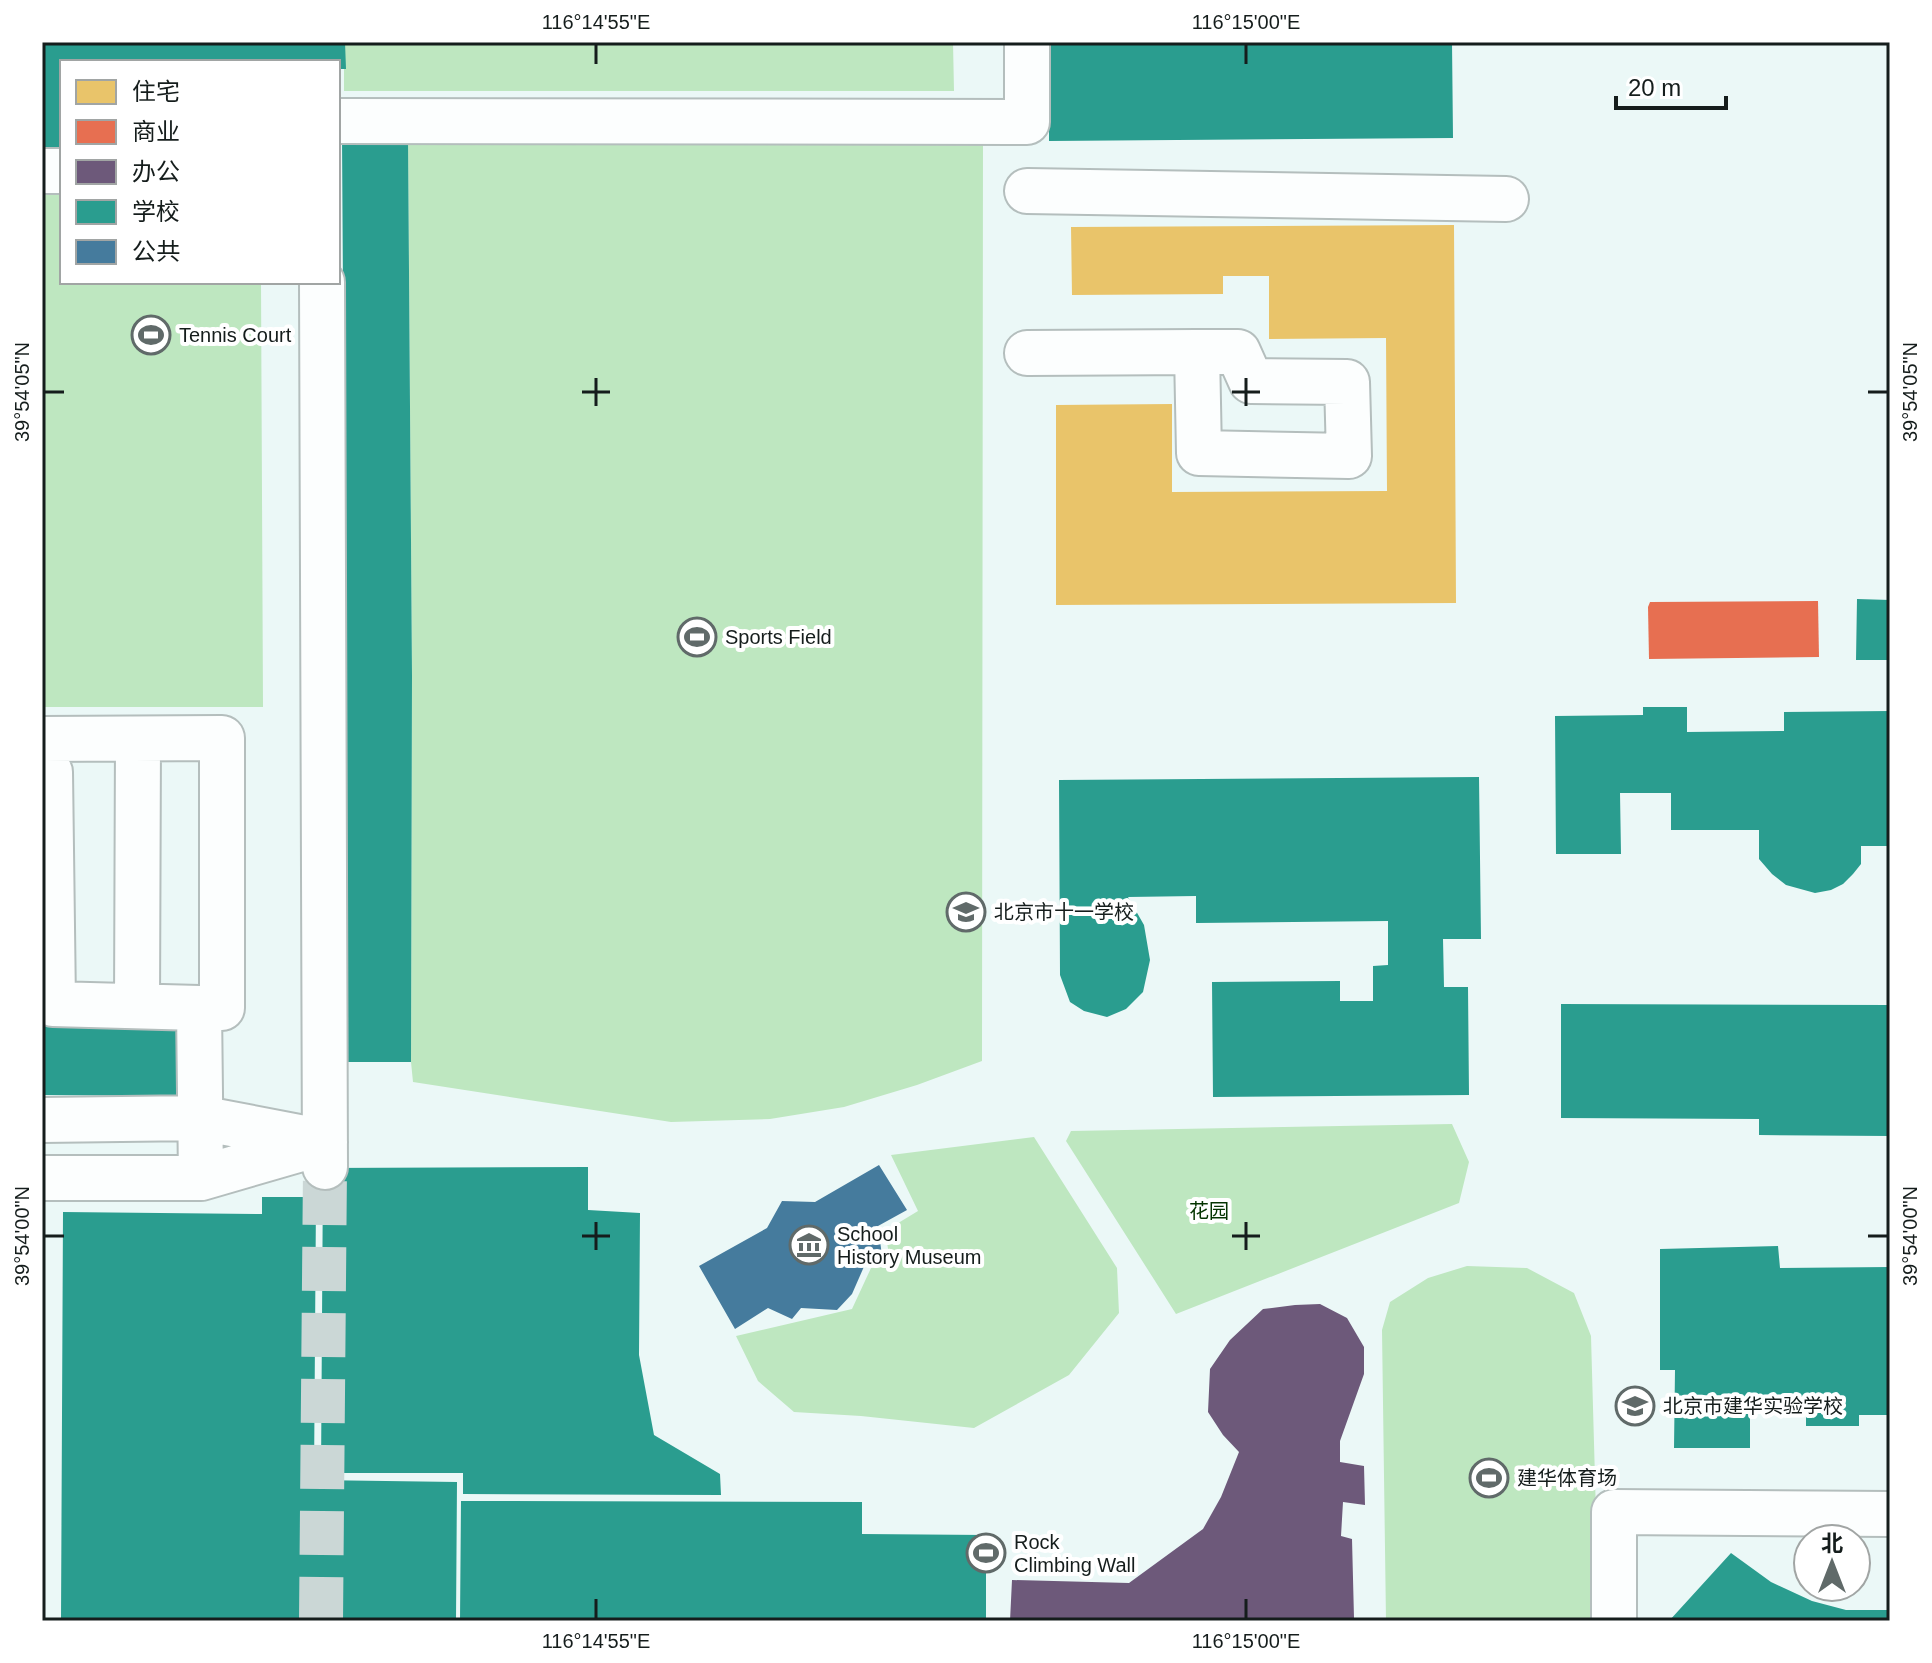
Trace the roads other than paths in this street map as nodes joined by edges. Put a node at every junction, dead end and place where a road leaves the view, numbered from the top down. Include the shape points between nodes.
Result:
1 (1027, 42) edge
2 (340, 121) edge
3 (1027, 191) dead end
4 (1506, 199) dead end
5 (322, 284) edge
6 (1197, 352) dead end
7 (1027, 353) dead end
8 (42, 739) edge
9 (138, 740) junction
10 (42, 770) edge
11 (137, 1006) junction
12 (199, 1008) junction
13 (200, 1118) junction
14 (42, 1120) edge
15 (325, 1155) junction
16 (42, 1178) edge
17 (201, 1178) junction
18 (1890, 1514) edge
19 (1614, 1621) edge

1 - 2 street via 1027,122
3 - 4 street
5 - 15 street
6 - 7 street
8 - 9 street
9 - 11 street
9 - 12 street via 222,738 222,1008
10 - 11 street via 50,772 53,1004
11 - 12 street
12 - 13 street
13 - 14 street
13 - 15 street
13 - 17 street
15 - 17 street
16 - 17 street
18 - 19 street via 1614,1512

